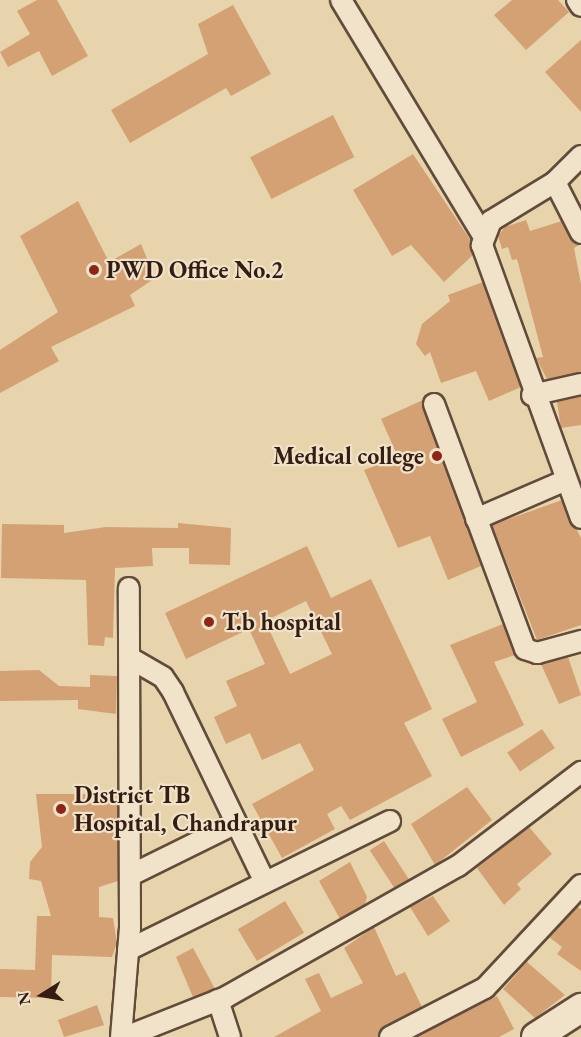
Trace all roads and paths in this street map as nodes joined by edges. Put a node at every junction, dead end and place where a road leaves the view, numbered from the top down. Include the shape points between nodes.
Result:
1 (341, 0) edge
2 (577, 0) edge
3 (581, 6) edge
4 (581, 156) edge
5 (555, 182) junction
6 (581, 233) edge
7 (483, 236) junction
8 (581, 384) edge
9 (532, 395) junction
10 (434, 404) dead end
11 (566, 480) junction
12 (581, 518) edge
13 (476, 519) junction
14 (129, 588) dead end
15 (581, 641) edge
16 (130, 658) junction
17 (581, 772) edge
18 (390, 821) dead end
19 (236, 822) junction
20 (131, 875) junction
21 (265, 882) junction
22 (581, 885) edge
23 (128, 950) junction
24 (218, 1000) junction
25 (581, 1008) edge
26 (123, 1037) edge
27 (230, 1037) edge
28 (390, 1037) edge
29 (536, 1037) edge

1 - 7 street
2 - 3 street
4 - 5 street
5 - 6 street
5 - 7 street via 491,221
7 - 9 street via 486,262
8 - 9 street
9 - 11 street
10 - 13 street
11 - 12 street
11 - 13 street
13 - 15 street via 525,649 537,653
14 - 16 street
16 - 19 street via 163,677 173,692
16 - 20 street
17 - 24 street via 458,866
18 - 21 street
19 - 20 street
19 - 21 street
20 - 23 street
21 - 23 street
22 - 28 street via 485,988
23 - 26 street
24 - 26 street
24 - 27 street
25 - 29 main road

